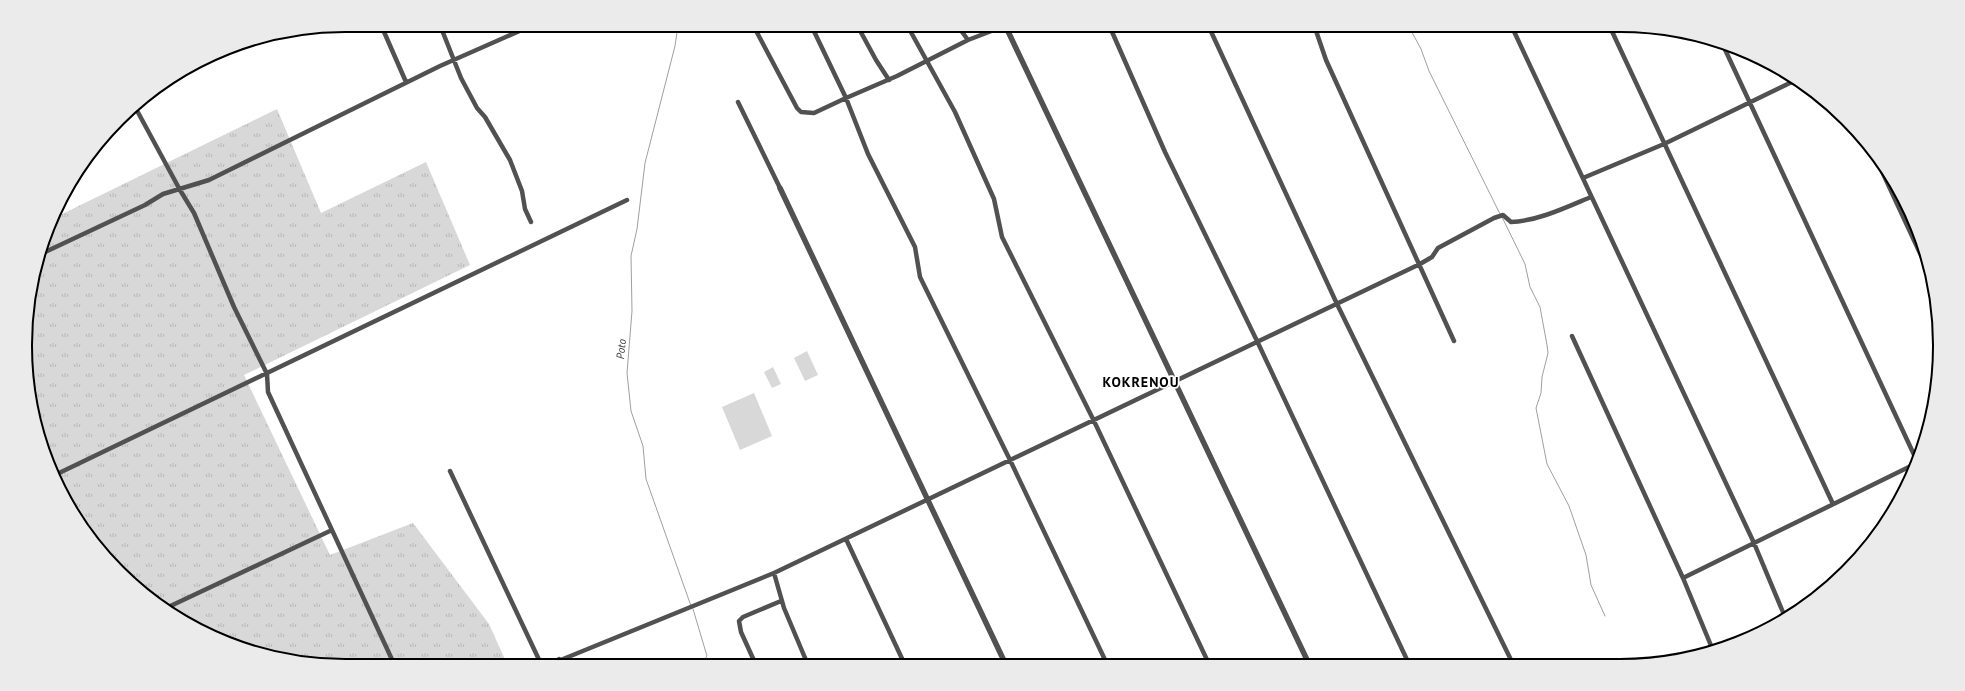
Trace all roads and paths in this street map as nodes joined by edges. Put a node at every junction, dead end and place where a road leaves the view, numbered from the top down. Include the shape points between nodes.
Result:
1 (384, 32) edge
2 (443, 32) edge
3 (517, 32) edge
4 (757, 32) edge
5 (814, 32) edge
6 (861, 32) edge
7 (911, 32) edge
8 (963, 32) edge
9 (988, 32) edge
10 (1009, 32) edge
11 (1112, 32) edge
12 (1211, 32) edge
13 (1316, 32) edge
14 (1514, 32) edge
15 (1612, 32) edge
16 (968, 40) junction
17 (1726, 51) edge
18 (453, 60) junction
19 (928, 60) junction
20 (889, 80) junction
21 (406, 82) junction
22 (1790, 83) edge
23 (846, 98) junction
24 (1750, 101) junction
25 (738, 102) dead end
26 (137, 111) edge
27 (1664, 144) junction
28 (1583, 178) junction
29 (780, 188) joint
30 (1891, 189) edge
31 (180, 190) junction
32 (1591, 196) junction
33 (627, 200) dead end
34 (531, 222) dead end
35 (1909, 227) edge
36 (47, 251) edge
37 (1420, 264) junction
38 (1337, 304) junction
39 (1572, 336) dead end
40 (1454, 341) dead end
41 (1258, 343) junction
42 (267, 374) junction
43 (1175, 382) junction
44 (1094, 421) junction
45 (1913, 453) edge
46 (1010, 460) junction
47 (1908, 467) edge
48 (450, 470) dead end
49 (59, 473) edge
50 (928, 499) junction
51 (1833, 504) junction
52 (332, 530) junction
53 (846, 539) junction
54 (1754, 543) junction
55 (774, 573) junction
56 (1683, 578) junction
57 (781, 601) junction
58 (171, 606) edge
59 (1783, 613) edge
60 (1711, 645) edge
61 (392, 659) edge
62 (539, 659) edge
63 (559, 659) edge
64 (753, 659) edge
65 (805, 659) edge
66 (902, 659) edge
67 (1003, 659) edge
68 (1105, 659) edge
69 (1207, 659) edge
70 (1307, 659) edge
71 (1408, 659) edge
72 (1510, 659) edge

1 - 21 street
2 - 18 street
3 - 18 street
4 - 23 street via 793,103 801,112 814,113
5 - 23 street
6 - 20 street
7 - 19 street
8 - 16 street
9 - 16 street
10 - 43 street
11 - 41 street via 1165,152
12 - 38 street
13 - 37 street via 1326,60
14 - 28 street
15 - 27 street
16 - 19 street
17 - 24 street
18 - 21 street
18 - 34 street via 477,108 510,160
19 - 20 street
19 - 44 street via 955,112 994,199 1002,237
20 - 23 street
21 - 31 street via 209,180
22 - 24 street
23 - 46 street via 868,154 916,248 920,277
24 - 27 street
24 - 45 street
25 - 29 street
26 - 31 street
27 - 28 street
27 - 51 street
28 - 32 street
29 - 50 street
30 - 35 street
31 - 36 street via 163,194
31 - 42 street via 194,213 234,307
32 - 37 street via 1562,209 1526,220 1511,222 1503,215 1494,218 1438,248 1432,257
32 - 54 street
33 - 42 street
37 - 38 street
37 - 40 street
38 - 41 street
38 - 72 street
39 - 56 street
41 - 43 street
41 - 71 street
42 - 49 street
42 - 52 street via 268,392
43 - 44 street
43 - 70 street
44 - 46 street
44 - 69 street
46 - 50 street
46 - 68 street
47 - 51 street
48 - 62 street
50 - 53 street
50 - 67 street
51 - 54 street
52 - 58 street
52 - 61 street
53 - 55 street
53 - 66 street
54 - 56 street
54 - 59 street
55 - 57 street
55 - 63 street
56 - 60 street
57 - 64 street via 739,621
57 - 65 street

